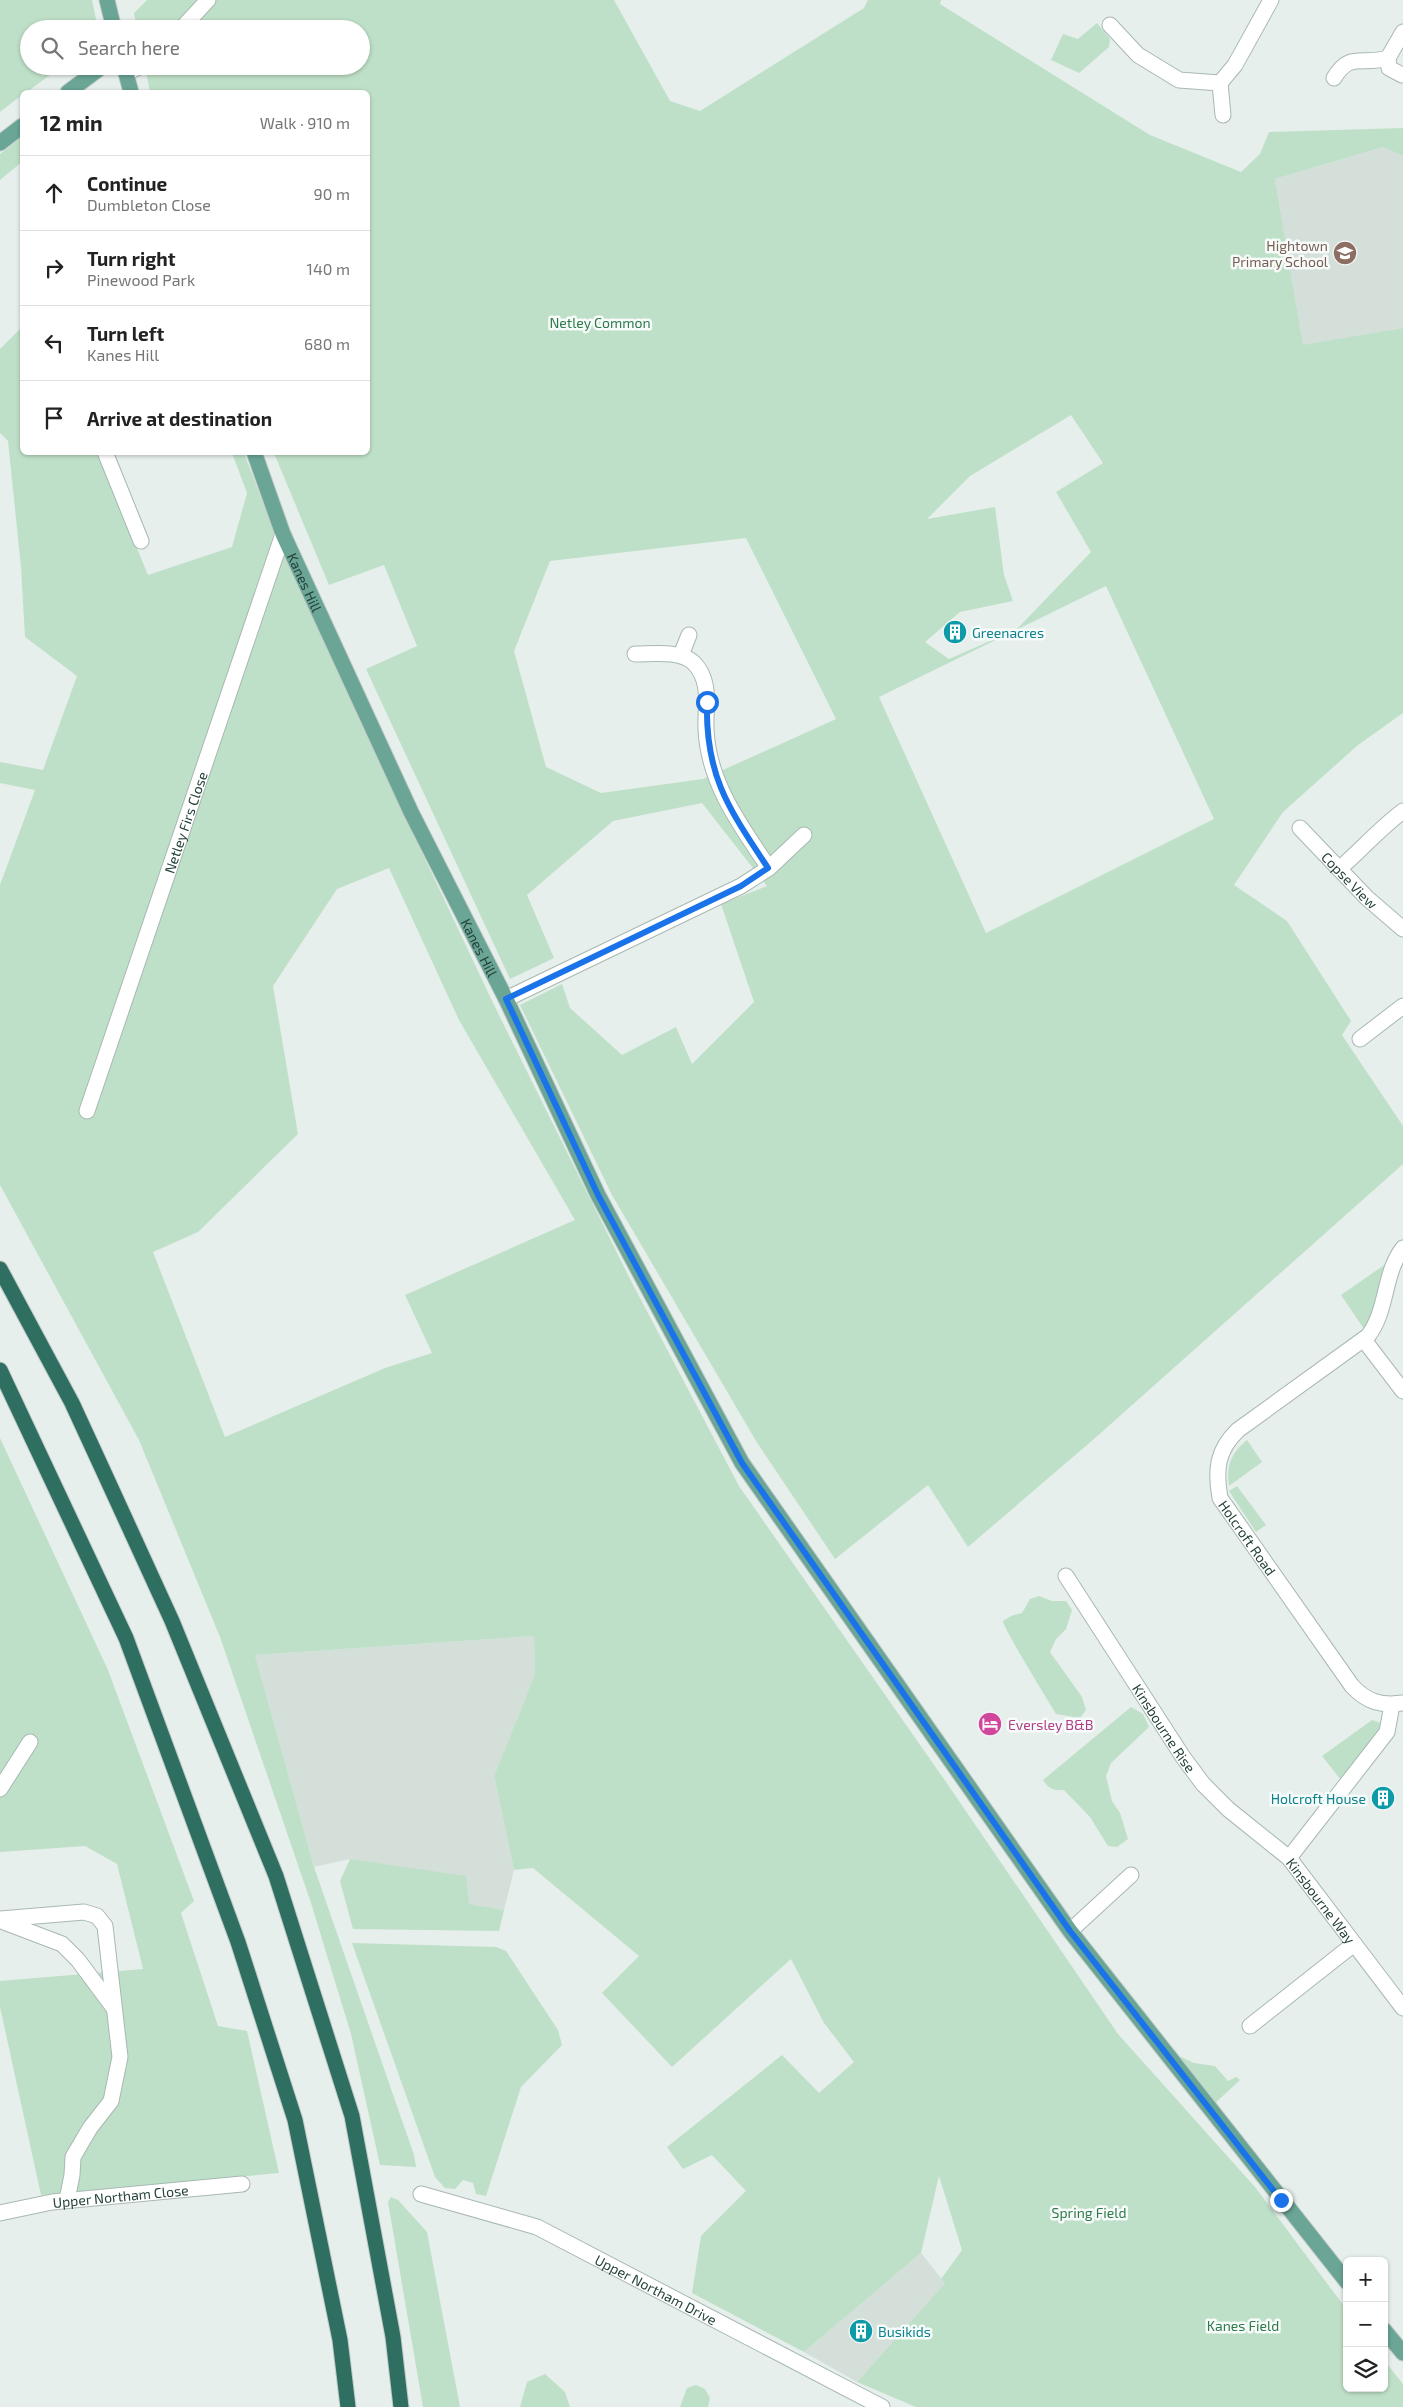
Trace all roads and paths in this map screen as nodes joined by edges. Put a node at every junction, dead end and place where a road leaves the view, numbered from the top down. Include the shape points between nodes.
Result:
1 (107, 0) edge
2 (208, 0) edge
3 (1271, 0) edge
4 (112, 20) edge
5 (189, 20) edge
6 (1110, 25) dead end
7 (1403, 32) edge
8 (1388, 58) junction
9 (91, 75) edge
10 (127, 75) edge
11 (1402, 75) edge
12 (1334, 78) dead end
13 (1220, 83) junction
14 (71, 90) edge
15 (130, 90) edge
16 (1223, 114) dead end
17 (20, 128) edge
18 (0, 143) edge
19 (106, 455) edge
20 (255, 455) edge
21 (283, 534) junction
22 (141, 541) dead end
23 (689, 635) dead end
24 (634, 654) dead end
25 (681, 655) junction
26 (1403, 811) edge
27 (1300, 828) dead end
28 (804, 836) dead end
29 (768, 868) junction
30 (1339, 869) junction
31 (1403, 929) edge
32 (506, 999) junction
33 (1403, 1006) edge
34 (1360, 1039) dead end
35 (87, 1111) dead end
36 (1403, 1248) edge
37 (0, 1269) edge
38 (1364, 1340) junction
39 (0, 1370) edge
40 (1403, 1391) edge
41 (1066, 1576) dead end
42 (1397, 1704) edge
43 (30, 1742) dead end
44 (0, 1789) edge
45 (1339, 1795) joint
46 (1289, 1858) junction
47 (1131, 1875) dead end
48 (0, 1920) edge
49 (1070, 1931) junction
50 (1354, 1944) junction
51 (114, 2008) junction
52 (1403, 2008) edge
53 (1250, 2026) dead end
54 (242, 2184) dead end
55 (421, 2194) dead end
56 (67, 2200) junction
57 (0, 2213) edge
58 (1343, 2277) edge
59 (1388, 2334) edge
60 (1401, 2348) edge
61 (348, 2407) edge
62 (401, 2407) edge
63 (882, 2407) edge

1 - 4 main road
2 - 5 street
3 - 13 street via 1235,65
6 - 13 street via 1121,50 1138,55 1179,80
7 - 8 street
8 - 11 street via 1389,68
8 - 12 street via 1373,62 1354,60 1342,65
9 - 14 main road
10 - 15 main road
13 - 16 street
17 - 18 main road
19 - 22 street
20 - 21 main road, Kanes Hill
21 - 32 main road, Kanes Hill via 411,812
21 - 35 street, Netley Firs Close
23 - 25 street
24 - 25 street
25 - 29 street via 694,664 707,688 706,730 713,769 732,813
26 - 30 street
27 - 30 street, Copse View
28 - 29 street
29 - 32 street via 741,886
30 - 31 street, Copse View
32 - 49 main road, Kanes Hill via 598,1195 742,1463
33 - 34 street
36 - 38 street, Holcroft Road via 1391,1274 1379,1319
37 - 62 highway via 72,1403 108,1479 172,1621 276,1876 352,2116 394,2337
38 - 40 street
38 - 42 street, Holcroft Road via 1232,1436 1221,1452 1217,1466 1218,1485 1220,1498 1352,1686 1362,1697 1376,1703
39 - 61 highway via 126,1638 238,1942 295,2120 340,2340
41 - 46 street, Kinsbourne Rise via 1203,1784 1228,1809
42 - 45 street, Holcroft Road via 1387,1732
43 - 44 street
45 - 46 street, Kinsbourne Way
46 - 50 street, Kinsbourne Way
47 - 49 street
48 - 51 street via 62,1944
48 - 51 street via 84,1912 97,1916 106,1926
49 - 58 main road, Kanes Hill
50 - 52 street, Kinsbourne Way
50 - 53 street
51 - 56 street via 120,2057 111,2101 73,2157
54 - 56 street, Upper Northam Close
55 - 63 street, Upper Northam Drive via 537,2227
56 - 57 street, Upper Northam Close
59 - 60 main road

